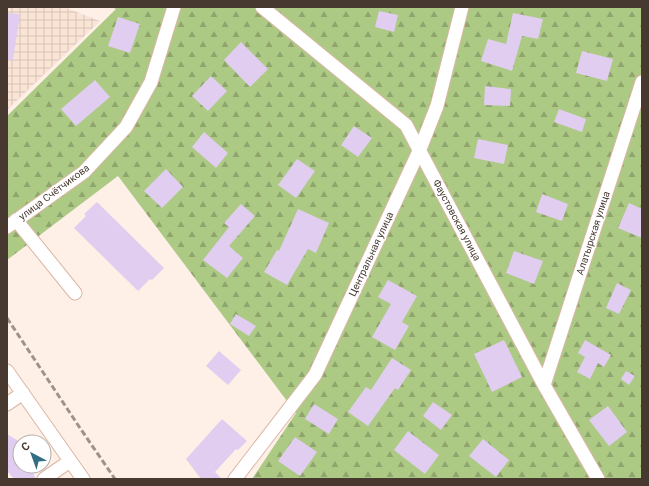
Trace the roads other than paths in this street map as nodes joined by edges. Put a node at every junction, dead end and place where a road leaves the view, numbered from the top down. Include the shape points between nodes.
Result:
1 (174, 7) edge
2 (262, 7) edge
3 (462, 7) edge
4 (642, 82) edge
5 (420, 149) junction
6 (12, 224) edge
7 (75, 293) dead end
8 (7, 370) edge
9 (544, 385) junction
10 (23, 393) junction
11 (7, 404) edge
12 (70, 461) junction
13 (44, 479) edge
14 (83, 479) edge
15 (235, 479) edge
16 (598, 479) edge

1 - 6 street, улица Счётчикова via 150,82 126,127 84,172
2 - 5 street, Фаустовская улица via 406,125
3 - 5 street, Центральная улица via 437,106
4 - 9 street, Алатырская улица
5 - 9 street, Фаустовская улица
5 - 15 street, Центральная улица via 315,375
6 - 7 street
8 - 10 street
9 - 16 street, Фаустовская улица
10 - 11 street
10 - 12 street
12 - 13 street
12 - 14 street

